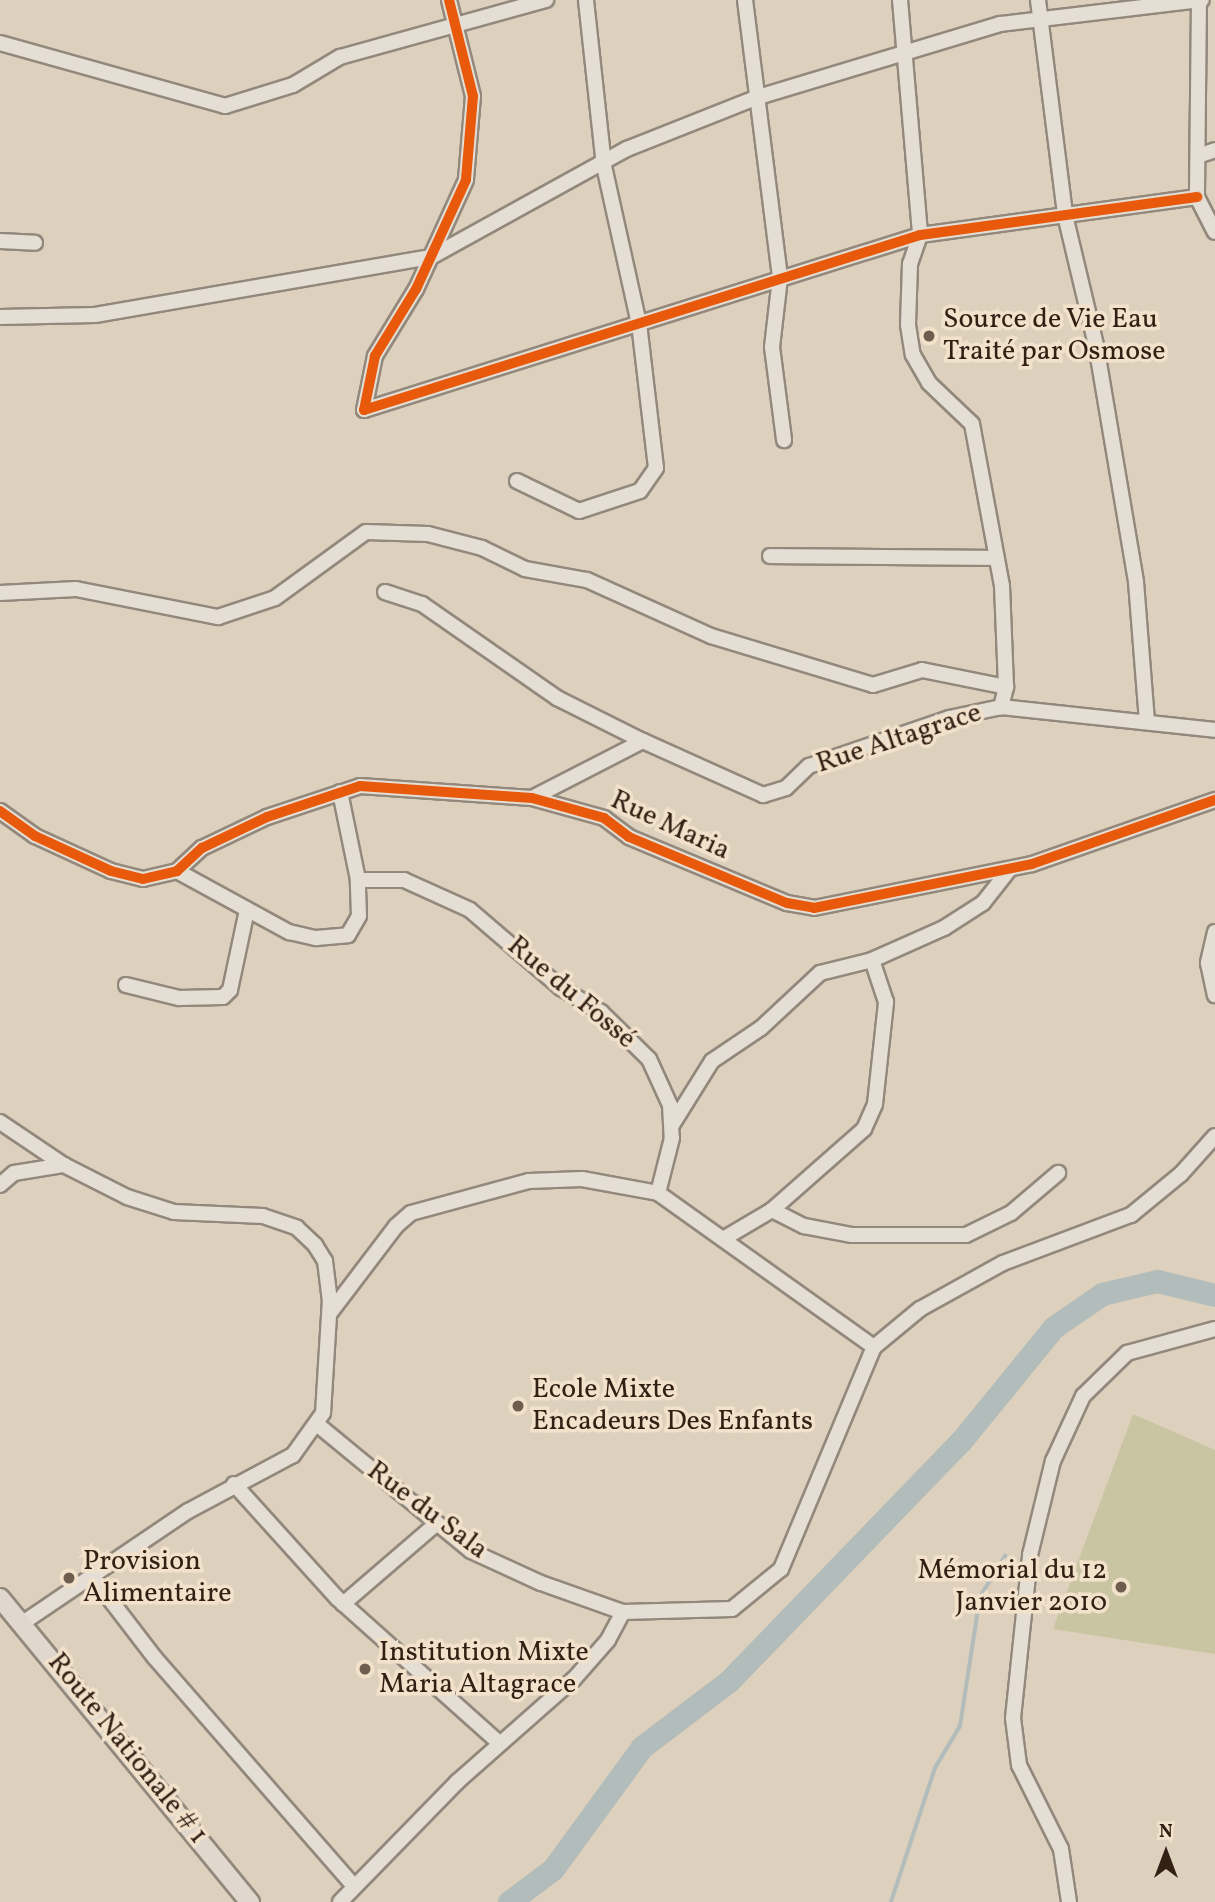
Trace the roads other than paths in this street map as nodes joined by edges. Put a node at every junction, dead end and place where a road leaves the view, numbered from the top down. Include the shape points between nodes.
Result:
1 (449, 0) edge
2 (546, 0) edge
3 (586, 0) edge
4 (745, 0) edge
5 (900, 0) edge
6 (1038, 0) edge
7 (1200, 0) edge
8 (1038, 20) junction
9 (454, 29) junction
10 (0, 43) edge
11 (904, 51) junction
12 (755, 98) junction
13 (1215, 149) edge
14 (1198, 156) junction
15 (604, 166) junction
16 (1197, 197) junction
17 (1065, 215) junction
18 (1215, 232) edge
19 (920, 235) junction
20 (0, 241) edge
21 (35, 243) dead end
22 (431, 257) junction
23 (780, 278) junction
24 (0, 317) edge
25 (639, 324) junction
26 (783, 440) dead end
27 (517, 481) dead end
28 (770, 556) dead end
29 (996, 558) junction
30 (385, 592) dead end
31 (0, 593) edge
32 (1006, 687) junction
33 (1001, 707) junction
34 (1147, 722) junction
35 (1215, 730) edge
36 (643, 741) junction
37 (340, 792) junction
38 (532, 798) junction
39 (1215, 800) edge
40 (0, 811) edge
41 (1009, 870) junction
42 (177, 871) junction
43 (358, 880) junction
44 (247, 910) junction
45 (1215, 932) edge
46 (872, 960) junction
47 (126, 985) dead end
48 (1215, 995) edge
49 (0, 1122) edge
50 (672, 1126) junction
51 (1215, 1136) edge
52 (64, 1166) junction
53 (1058, 1172) dead end
54 (0, 1185) edge
55 (658, 1193) junction
56 (772, 1210) junction
57 (723, 1239) junction
58 (330, 1313) junction
59 (1215, 1329) edge
60 (874, 1347) junction
61 (318, 1425) junction
62 (234, 1484) junction
63 (436, 1524) junction
64 (92, 1576) junction
65 (0, 1598) edge
66 (343, 1604) junction
67 (623, 1612) junction
68 (24, 1622) junction
69 (499, 1743) junction
70 (354, 1886) junction
71 (250, 1902) edge
72 (340, 1902) edge
73 (1069, 1902) edge

1 - 9 street
2 - 9 street
3 - 15 street
4 - 12 street
5 - 11 street
6 - 8 street
7 - 8 street
7 - 14 street
8 - 11 street via 1000,24
8 - 17 street
9 - 10 street via 340,57 292,85 225,106
9 - 22 street via 474,96 466,180
11 - 12 street
11 - 19 street
12 - 15 street via 627,149
12 - 23 street
13 - 14 street
14 - 16 street
15 - 22 street
15 - 25 street
16 - 17 street
16 - 18 street
17 - 19 street
17 - 34 street via 1096,345 1136,582
19 - 23 street
19 - 29 street via 910,264 913,355 929,383 971,424
20 - 21 street
22 - 24 street via 95,316
22 - 25 street via 374,356 364,410
23 - 25 street
23 - 26 street via 772,346
25 - 27 street via 653,479 640,491 579,510
28 - 29 street
29 - 32 street via 1002,586
30 - 36 street, Rue Altagrace via 422,604 556,698
31 - 32 street via 76,589 218,617 275,598 366,532 428,534 482,548 543,574 587,580 711,636 873,685 922,670
32 - 33 street
33 - 34 street, Rue Altagrace
33 - 36 street, Rue Altagrace via 949,718 810,766 786,788 763,795
34 - 35 street, Rue Altagrace
36 - 38 street
37 - 38 street, Rue Maria via 360,786 415,786
37 - 42 street, Rue Maria via 230,834 202,848
37 - 43 street
38 - 41 street, Rue Maria via 604,818 628,837 798,906 845,906
39 - 41 street, Rue Maria
40 - 42 street, Rue Maria via 35,836 111,871 143,879
41 - 46 street via 983,903 944,928
42 - 44 street
43 - 44 street via 359,916 348,935 316,938 289,932
43 - 50 street, Rue du Fossé via 404,880 442,893 522,951 561,988 601,1012 649,1059 664,1083
44 - 47 street via 230,990 223,997 178,999
45 - 48 street via 1208,962
46 - 50 street via 820,973 764,1026 712,1060
46 - 56 street via 886,1002 885,1051 876,1104 864,1129
49 - 52 street
50 - 55 street, Rue du Fossé
51 - 60 street via 1181,1174 1132,1215 1003,1264 920,1309
52 - 54 street via 14,1173
52 - 58 street via 127,1197 174,1212 263,1216 297,1228 325,1261
53 - 56 street via 1011,1213 966,1235 852,1235 804,1226
55 - 57 street
55 - 58 street via 582,1179 529,1181 411,1213
56 - 57 street
57 - 60 street
58 - 61 street
59 - 73 street via 1126,1353 1083,1396 1053,1461 1030,1555 1013,1718 1019,1765 1061,1849
60 - 67 street, Rue du Sala via 781,1569 732,1609
61 - 62 street via 293,1455
61 - 63 street, Rue du Sala
62 - 64 street
62 - 66 street
63 - 66 street
63 - 67 street, Rue du Sala via 471,1551 594,1606
64 - 68 street
64 - 70 street via 163,1668
65 - 68 main road, Route Nationale # 1
66 - 69 street
67 - 69 street via 608,1640 574,1679
68 - 71 main road, Route Nationale # 1
69 - 70 street
70 - 72 street

